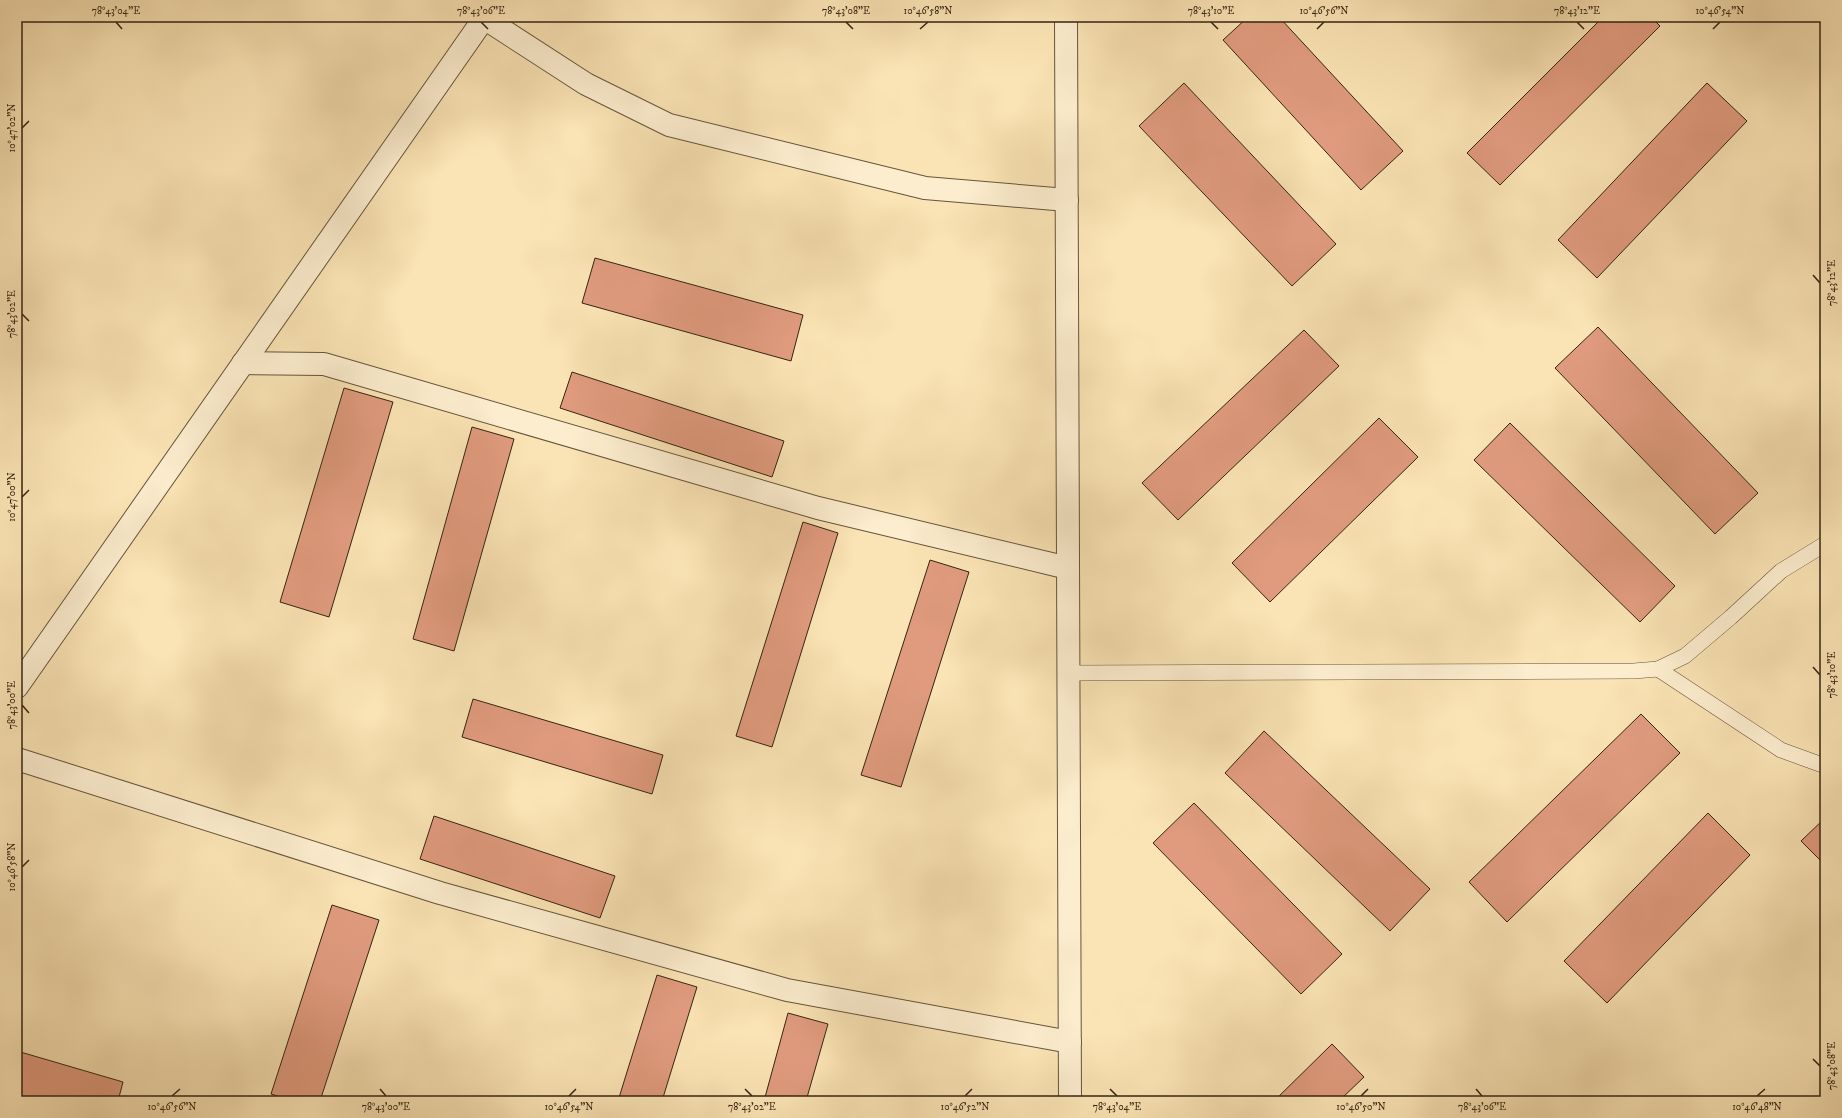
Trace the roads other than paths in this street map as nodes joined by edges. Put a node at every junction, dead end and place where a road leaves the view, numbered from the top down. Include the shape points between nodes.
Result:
1 (485, 17) edge
2 (1066, 17) edge
3 (1067, 200) junction
4 (243, 363) junction
5 (1825, 544) edge
6 (1068, 568) junction
7 (1658, 669) junction
8 (1068, 673) junction
9 (17, 687) edge
10 (17, 759) edge
11 (1825, 766) edge
12 (1070, 1042) junction
13 (1070, 1101) edge

1 - 3 street via 586,84 670,125 925,188
1 - 4 street
2 - 3 street
3 - 6 street
4 - 6 street via 324,364 818,508
4 - 9 street
5 - 7 lane via 1781,571 1685,656
6 - 8 street
7 - 8 lane
7 - 11 lane via 1781,750
8 - 12 street
10 - 12 street via 440,893 787,990
12 - 13 street

